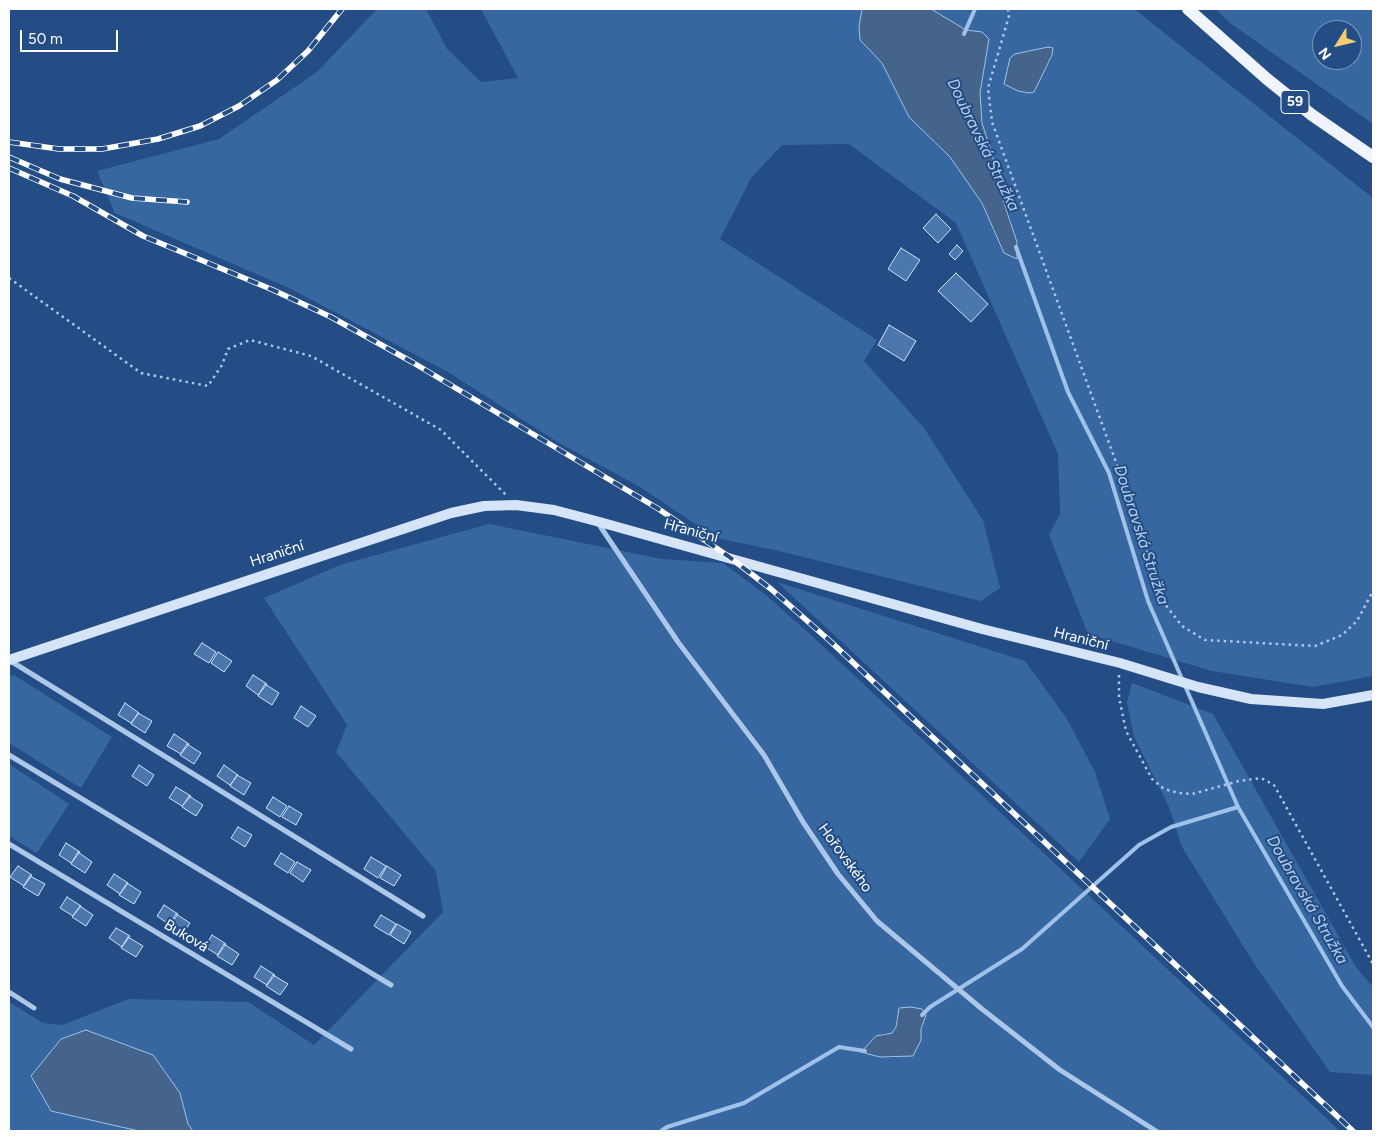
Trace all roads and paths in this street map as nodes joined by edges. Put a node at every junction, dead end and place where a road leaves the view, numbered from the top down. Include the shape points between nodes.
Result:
1 (1008, 9) edge
2 (1188, 9) edge
3 (1373, 157) edge
4 (9, 278) edge
5 (516, 505) junction
6 (596, 521) junction
7 (1373, 591) edge
8 (9, 660) edge
9 (1120, 663) junction
10 (1373, 695) edge
11 (9, 755) edge
12 (9, 844) edge
13 (423, 916) dead end
14 (1373, 964) edge
15 (391, 985) dead end
16 (9, 992) edge
17 (34, 1008) dead end
18 (350, 1049) dead end
19 (1156, 1131) edge

1 - 7 path via 1009,16 988,88 992,122 1164,603 1182,626 1205,640 1315,646 1342,636 1357,621
2 - 3 main road, 59 via 1266,80
4 - 5 path via 141,373 208,386 228,349 250,340 310,356 441,430
5 - 6 main road, Hraniční via 554,510
5 - 8 main road, Hraniční via 484,506 451,513
6 - 9 main road, Hraniční via 982,629
6 - 19 street, Hořovského via 678,642 764,755 838,874 878,921 1060,1070
8 - 13 street, Hraniční
9 - 10 main road, Hraniční via 1198,687 1261,700 1323,704
9 - 14 path via 1119,697 1126,731 1152,779 1164,788 1192,794 1261,778 1274,785
11 - 15 street
12 - 18 street, Buková
16 - 17 street

